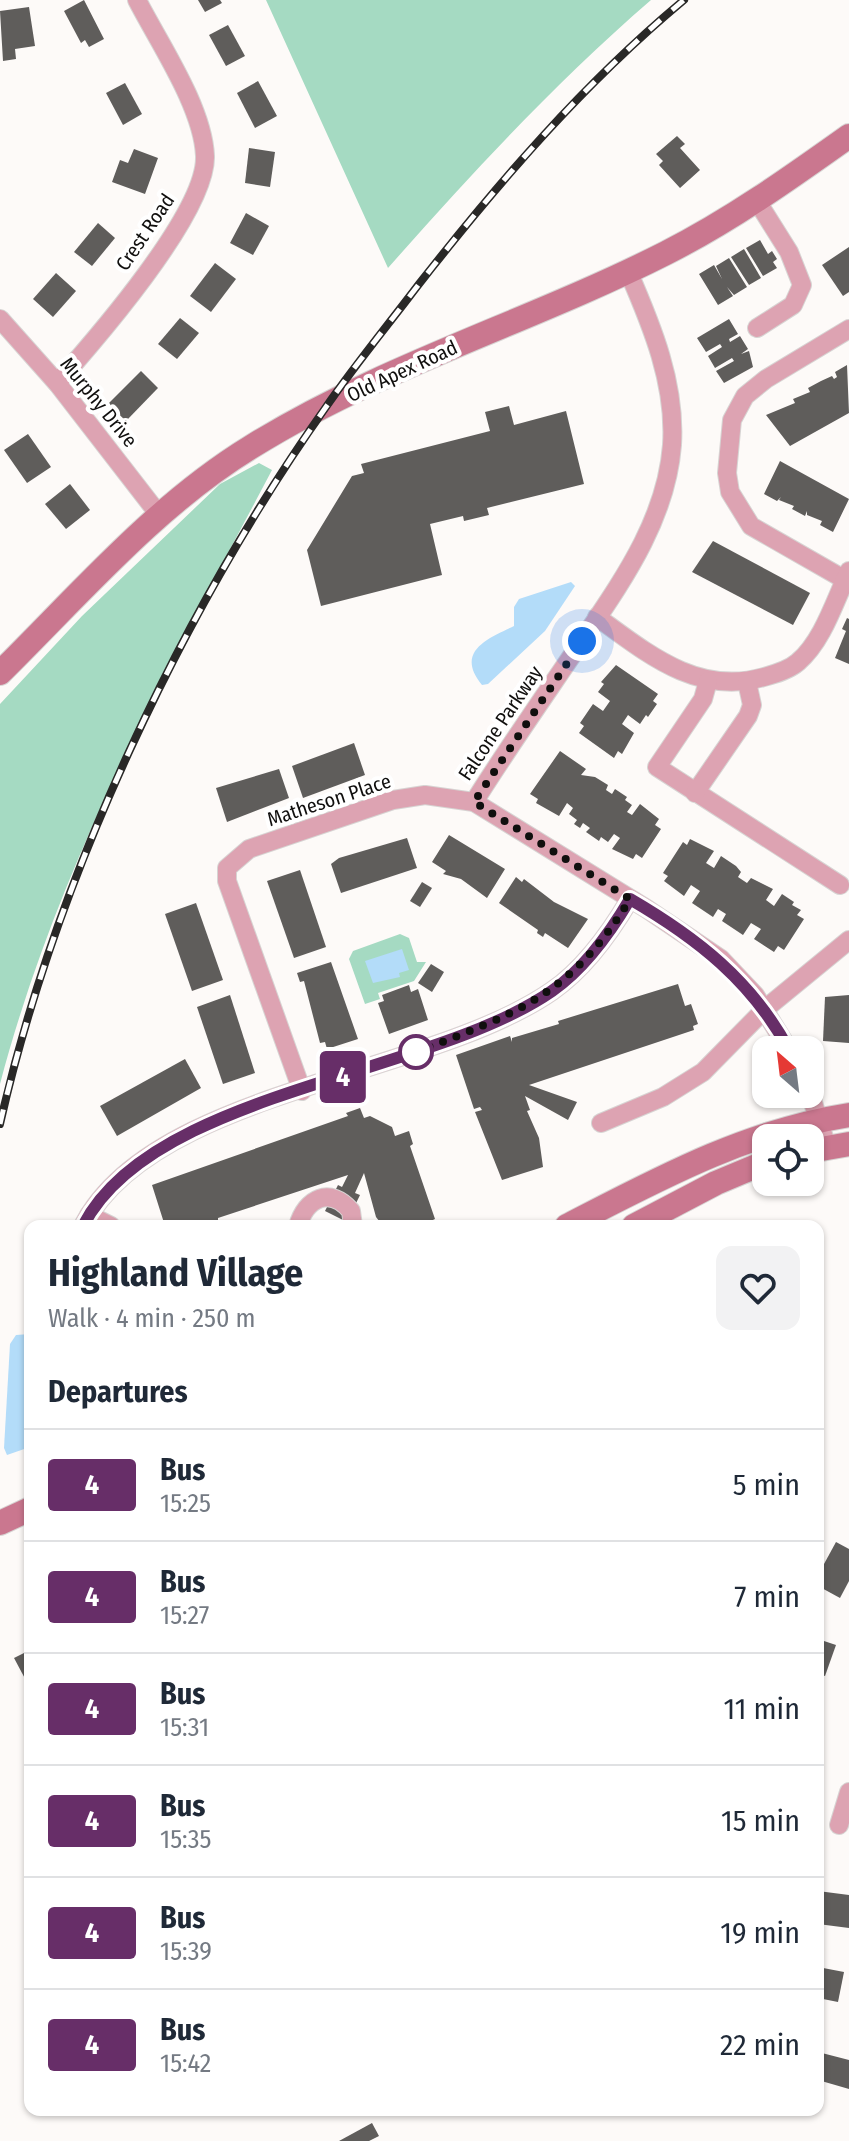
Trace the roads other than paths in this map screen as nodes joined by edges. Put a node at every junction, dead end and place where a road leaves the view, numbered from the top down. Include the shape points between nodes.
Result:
1 (137, 0) edge
2 (849, 136) edge
3 (757, 201) junction
4 (628, 271) junction
5 (0, 319) edge
6 (757, 328) dead end
7 (849, 329) edge
8 (57, 383) junction
9 (160, 516) junction
10 (848, 578) edge
11 (597, 617) junction
12 (0, 673) edge
13 (708, 681) junction
14 (747, 682) junction
15 (695, 793) junction
16 (474, 802) junction
17 (840, 885) dead end
18 (630, 899) junction
19 (849, 940) edge
20 (765, 1009) junction
21 (781, 1036) edge
22 (302, 1091) junction
23 (816, 1108) edge
24 (849, 1115) edge
25 (820, 1119) junction
26 (601, 1123) dead end
27 (829, 1147) edge
28 (752, 1168) edge
29 (87, 1220) edge
30 (301, 1220) edge
31 (352, 1220) edge
32 (579, 1220) edge
33 (645, 1220) edge
34 (24, 1512) edge
35 (0, 1523) edge
36 (849, 1792) edge
37 (839, 1825) dead end

1 - 8 street, Crest Road via 199,124 203,172 179,224 103,331
2 - 3 street, Old Apex Road
3 - 4 street, Old Apex Road
3 - 6 street via 789,252 802,285 793,305
4 - 9 street, Old Apex Road via 297,420 247,449
4 - 11 street, Falcone Parkway via 665,371 672,444 655,519
5 - 8 street, Murphy Drive
7 - 10 street via 745,396 732,420 727,453 730,492 751,526
8 - 9 street, Murphy Drive
9 - 12 street, Old Apex Road
10 - 14 street via 798,662
11 - 13 street via 680,673
11 - 16 street, Falcone Parkway
13 - 14 street
13 - 15 street via 703,699 657,767
14 - 15 street via 752,705 748,716
15 - 17 street
16 - 18 street, Matheson Place
16 - 22 street, Matheson Place via 425,795 393,800 249,849 229,864 227,881
18 - 20 street, Matheson Place via 721,959
18 - 22 street via 581,964 532,1004 473,1031
19 - 20 street
20 - 21 street, Matheson Place
20 - 26 street via 683,1086
22 - 29 street via 162,1146 117,1180
23 - 25 street
24 - 25 street
25 - 27 street
25 - 32 street via 698,1159
28 - 33 street
30 - 31 street via 307,1205 331,1197 351,1211
34 - 35 street
36 - 37 street

